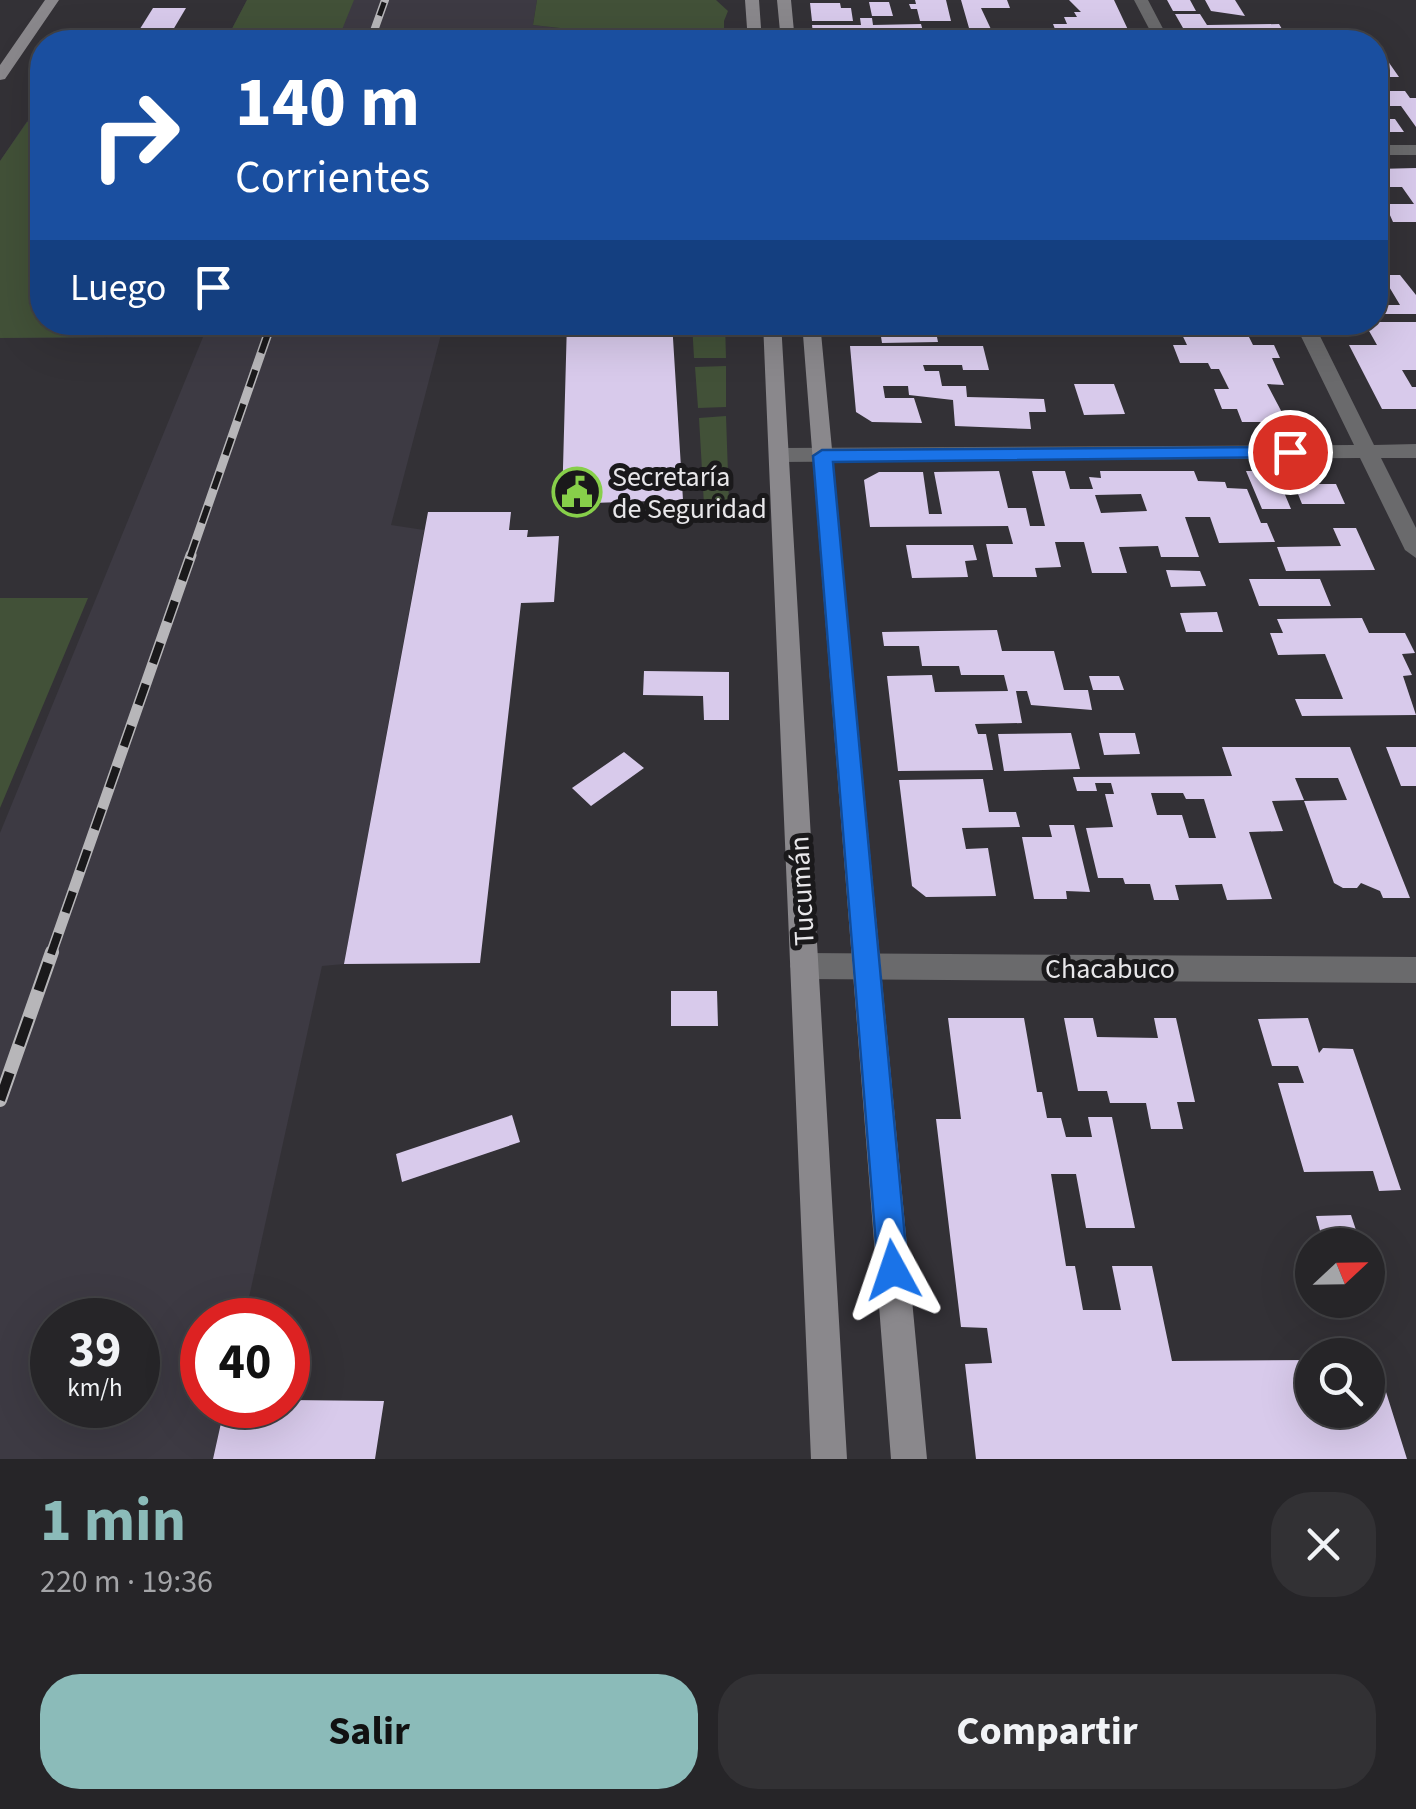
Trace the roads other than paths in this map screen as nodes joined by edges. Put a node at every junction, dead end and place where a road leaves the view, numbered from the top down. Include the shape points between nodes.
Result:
1 (52, 0) edge
2 (752, 0) edge
3 (784, 0) edge
4 (1142, 0) edge
5 (31, 30) edge
6 (754, 30) edge
7 (787, 30) edge
8 (1156, 30) edge
9 (30, 32) edge
10 (0, 76) edge
11 (1388, 150) edge
12 (1416, 150) edge
13 (773, 335) edge
14 (813, 335) edge
15 (1309, 335) edge
16 (1416, 451) edge
17 (1368, 452) junction
18 (780, 456) junction
19 (822, 456) junction
20 (1416, 550) edge
21 (804, 966) junction
22 (868, 967) junction
23 (1416, 970) edge
24 (829, 1459) edge
25 (909, 1459) edge

1 - 5 street
2 - 6 street
3 - 7 street
4 - 8 street
9 - 10 street
11 - 12 street
13 - 18 street, Tucumán
14 - 19 street, Tucumán
15 - 17 street
16 - 17 street
17 - 19 street
17 - 20 street
18 - 19 street
18 - 21 street, Tucumán
19 - 22 street, Tucumán
21 - 22 street, Chacabuco
21 - 24 street, Tucumán
22 - 23 street, Chacabuco
22 - 25 street, Tucumán

